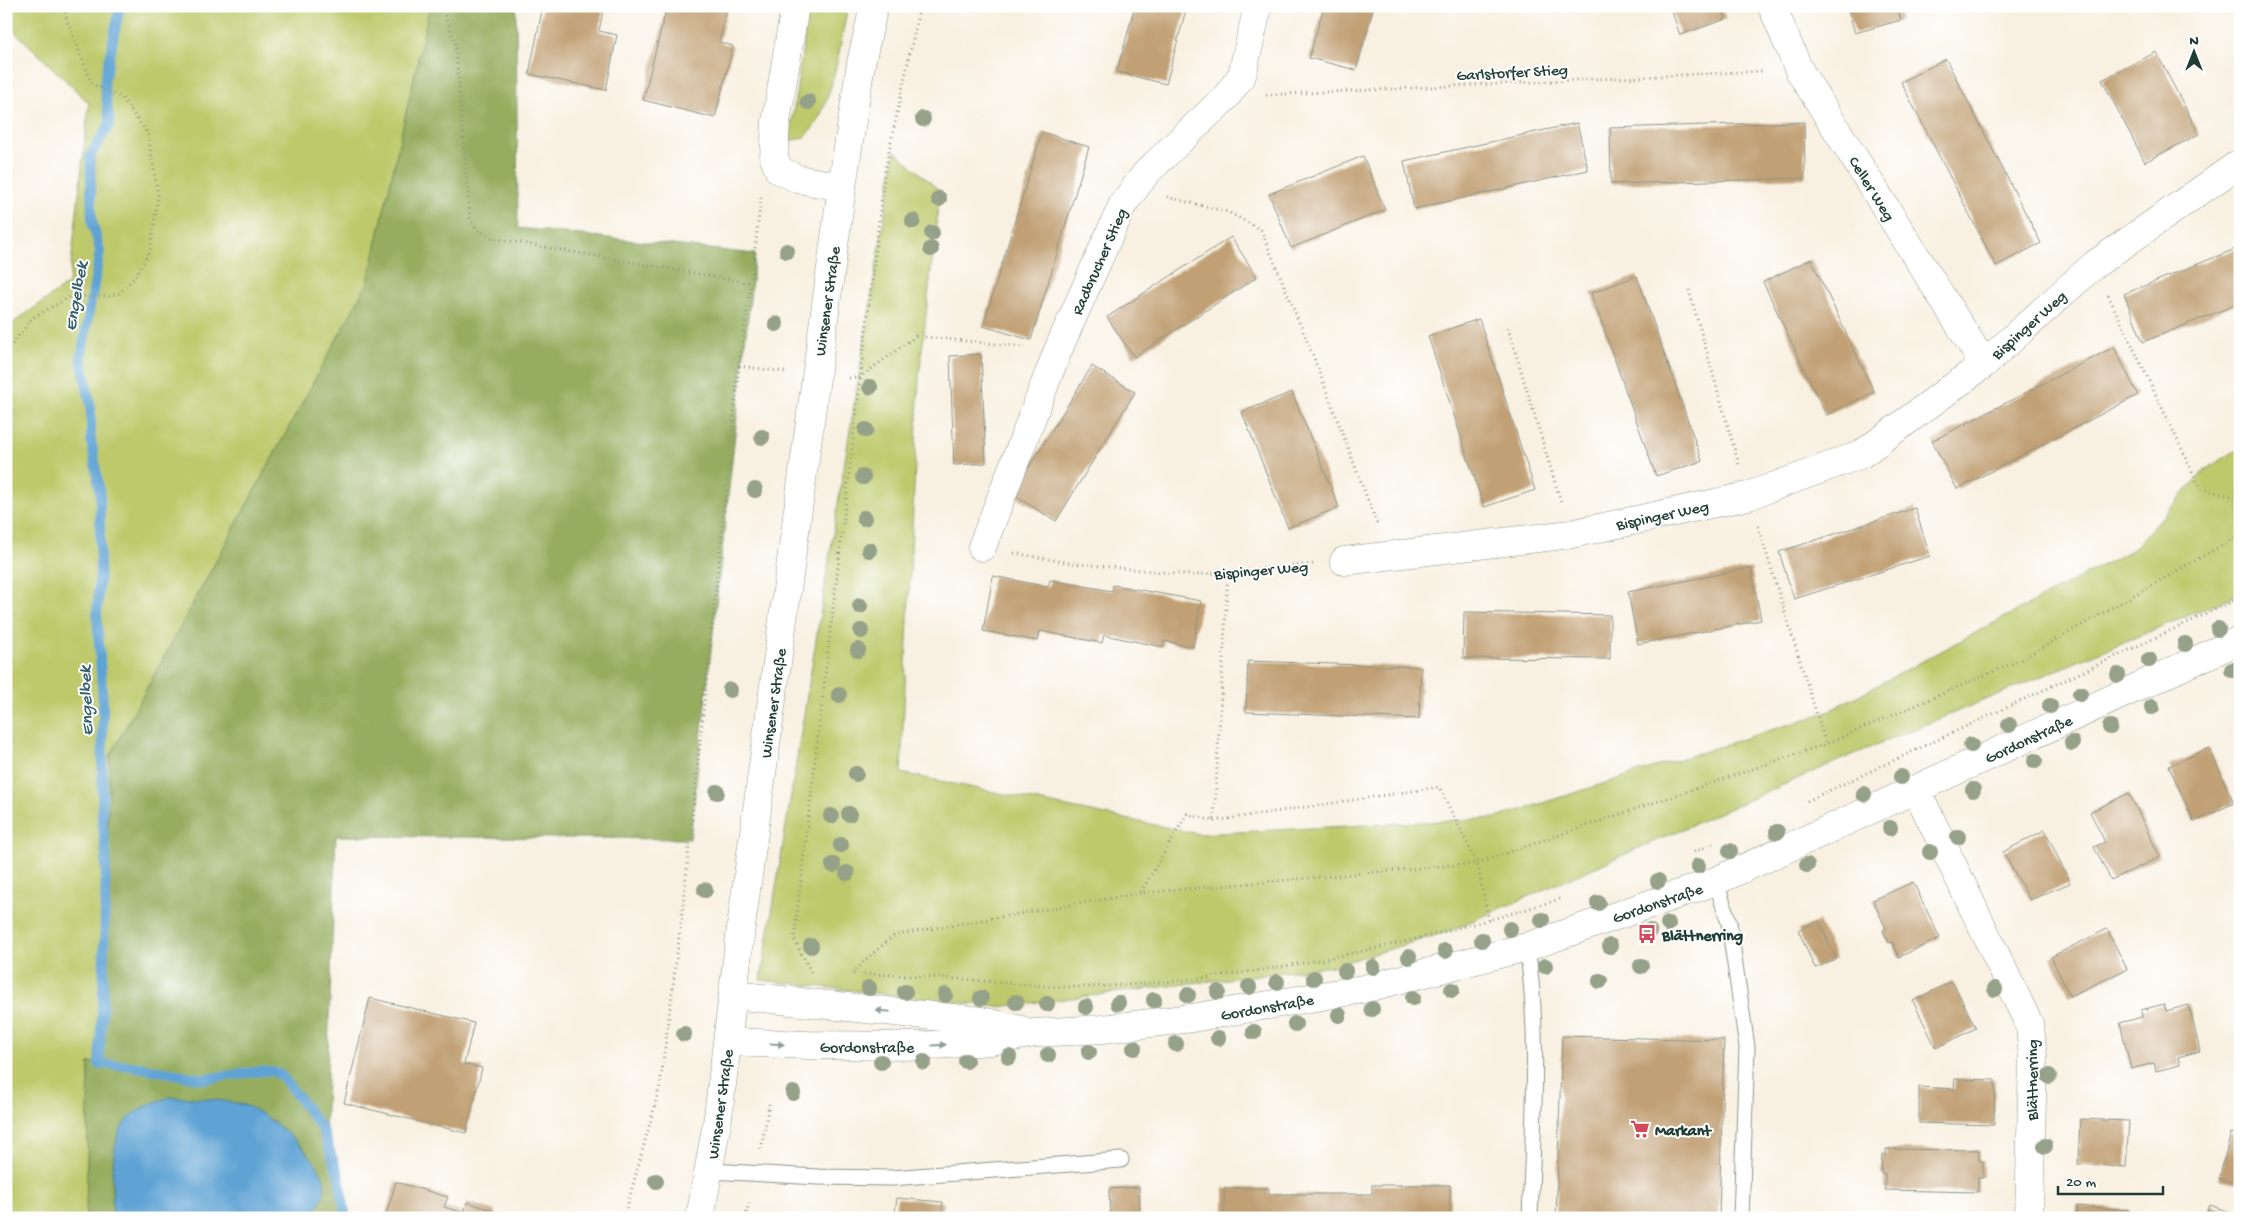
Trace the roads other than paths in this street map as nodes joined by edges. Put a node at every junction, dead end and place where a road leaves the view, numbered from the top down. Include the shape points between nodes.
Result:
1 (794, 6) edge
2 (874, 6) edge
3 (1258, 6) edge
4 (1772, 6) edge
5 (2240, 163) edge
6 (842, 187) junction
7 (1984, 364) junction
8 (982, 548) road end
9 (1344, 561) road end
10 (2240, 640) edge
11 (1916, 789) junction
12 (1716, 881) junction
13 (1528, 947) junction
14 (733, 995) junction
15 (1035, 1033) junction
16 (728, 1042) junction
17 (1121, 1160) dead end
18 (710, 1171) junction
19 (700, 1218) edge
20 (1530, 1218) edge
21 (1741, 1218) edge
22 (2029, 1218) edge

1 - 6 street via 774,149 776,165 798,180
2 - 6 street, Winsener Straße via 861,63
3 - 8 street, Radbrucher Stieg via 1242,75 1226,97 1154,166 1123,204 1058,350
4 - 7 street, Celler Weg via 1799,70
5 - 7 street, Bispinger Weg via 2094,265
6 - 14 street, Winsener Straße
7 - 9 street, Bispinger Weg via 1862,454 1748,496 1571,534
10 - 11 street, Gordonstraße
11 - 12 street, Gordonstraße
11 - 22 street, Blättnerring via 2030,1026 2034,1056
12 - 13 street, Gordonstraße
12 - 21 lane via 1729,923 1747,1047
13 - 15 street, Gordonstraße via 1363,989 1272,1005 1163,1022
13 - 20 lane via 1533,987 1534,1114
15 -> 14 street, Gordonstraße via 981,1021
14 - 16 street, Winsener Straße
16 -> 15 street, Gordonstraße via 920,1046 991,1041
16 - 18 street, Winsener Straße
17 - 18 lane via 892,1178
18 - 19 street, Winsener Straße

